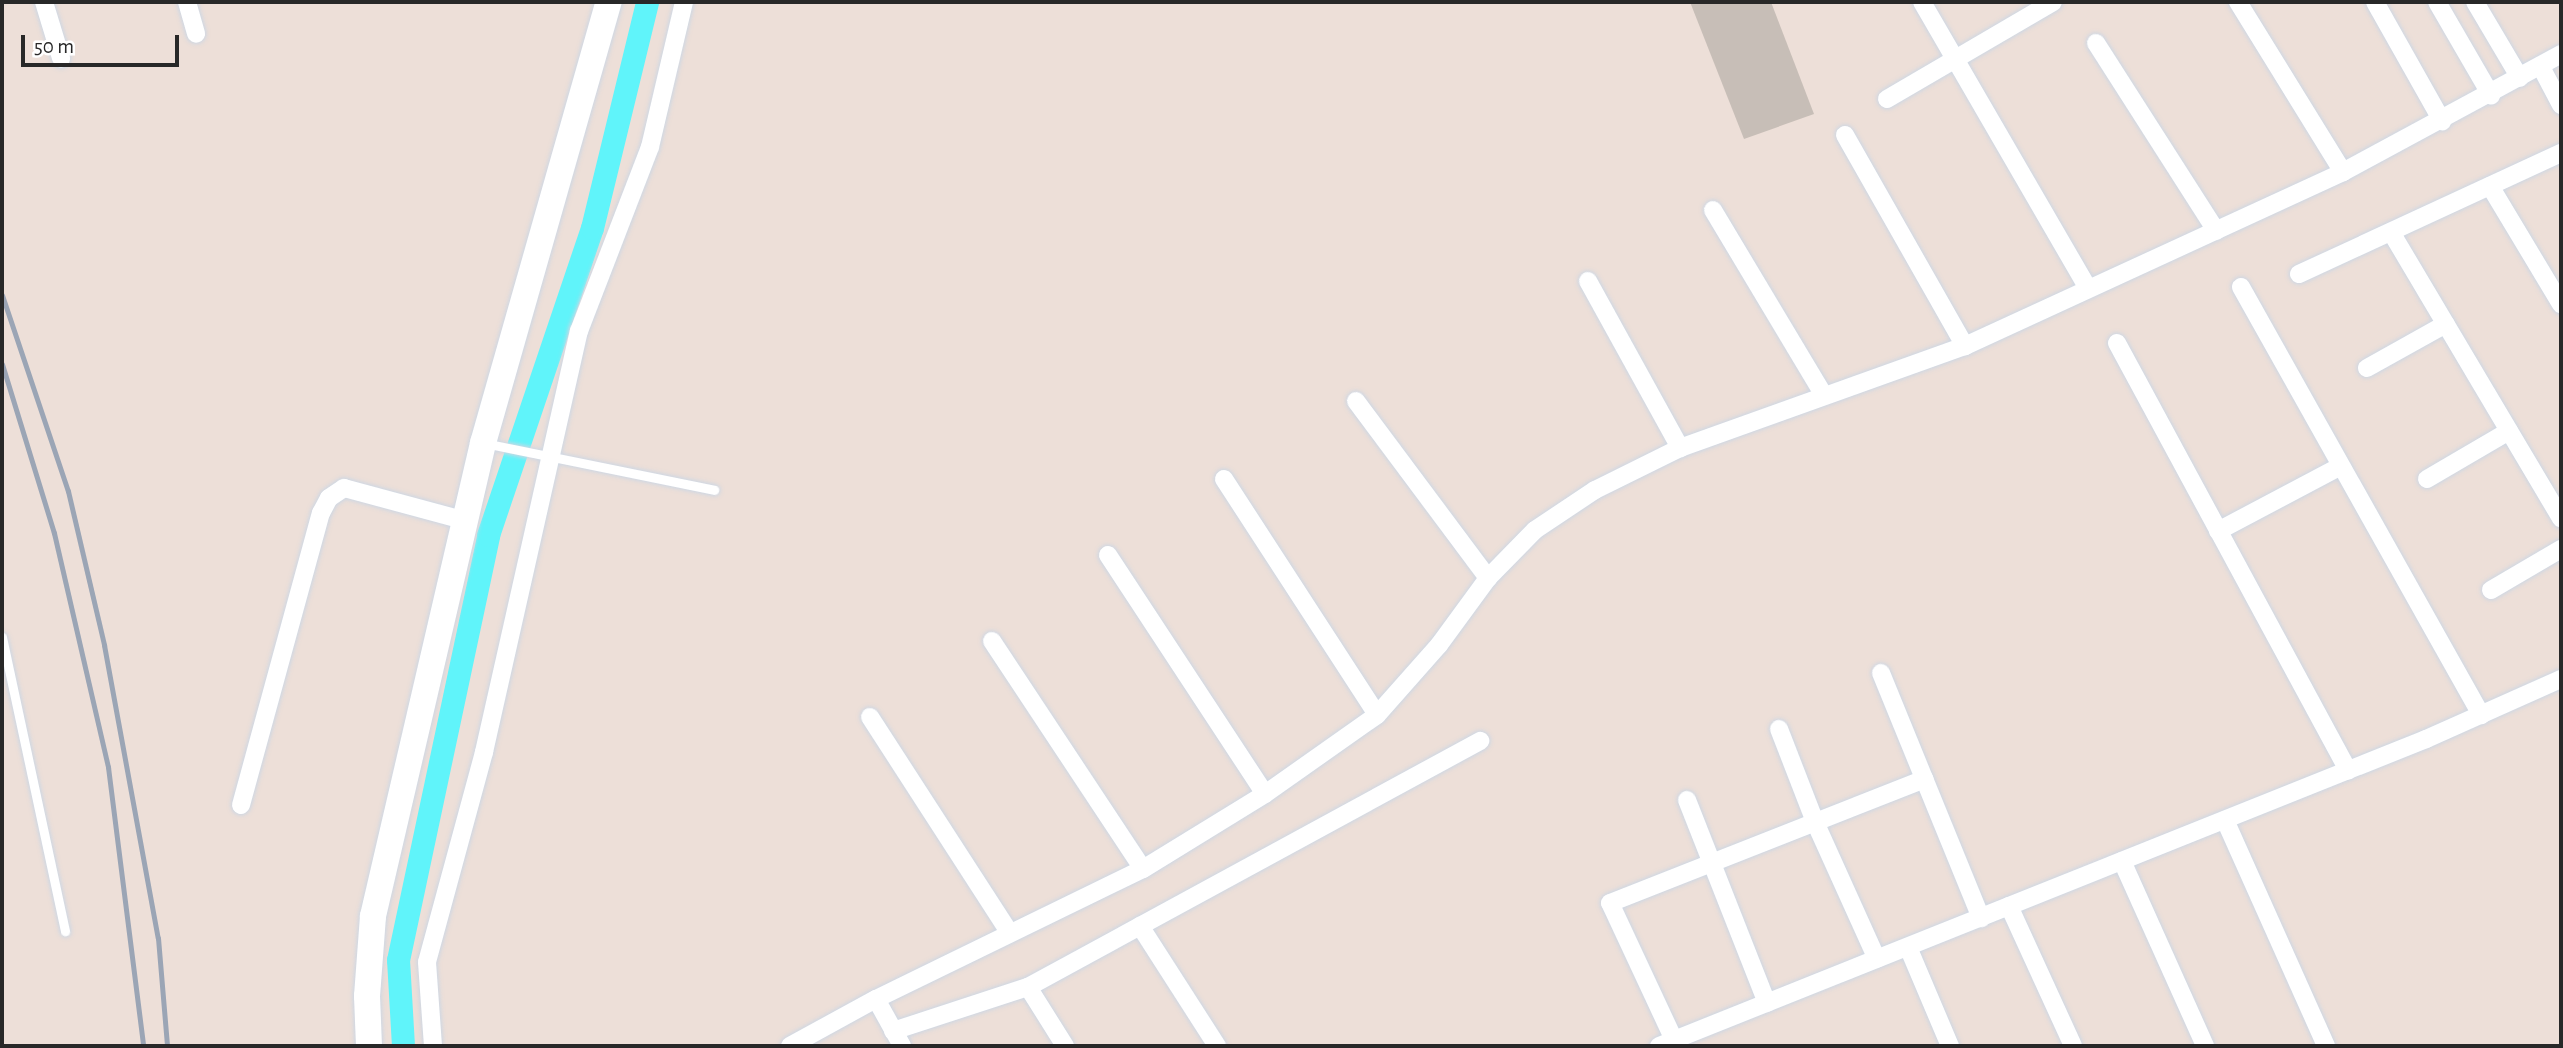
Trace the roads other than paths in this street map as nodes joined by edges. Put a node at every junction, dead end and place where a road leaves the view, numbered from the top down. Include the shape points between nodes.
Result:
1 (44, 2) edge
2 (187, 2) edge
3 (609, 2) edge
4 (684, 2) edge
5 (1922, 2) edge
6 (2050, 2) edge
7 (2238, 2) edge
8 (2375, 2) edge
9 (2437, 2) edge
10 (2475, 2) edge
11 (196, 33) dead end
12 (2096, 43) dead end
13 (2561, 54) edge
14 (61, 58) dead end
15 (1955, 59) junction
16 (2541, 67) junction
17 (2520, 78) junction
18 (2491, 95) junction
19 (1887, 99) dead end
20 (2560, 101) edge
21 (2442, 121) junction
22 (1845, 135) dead end
23 (2561, 153) edge
24 (2343, 172) junction
25 (2490, 186) junction
26 (1713, 209) dead end
27 (2216, 231) junction
28 (2391, 232) junction
29 (2299, 274) dead end
30 (1588, 281) dead end
31 (2241, 287) dead end
32 (2088, 288) junction
33 (2561, 304) edge
34 (2445, 324) junction
35 (2117, 343) dead end
36 (1965, 346) junction
37 (2367, 368) dead end
38 (1823, 394) junction
39 (1356, 401) dead end
40 (2509, 430) junction
41 (489, 444) junction
42 (1680, 448) junction
43 (550, 457) junction
44 (2341, 466) junction
45 (1224, 479) dead end
46 (2427, 479) dead end
47 (715, 490) dead end
48 (2561, 518) edge
49 (466, 521) junction
50 (2218, 531) junction
51 (2561, 549) edge
52 (1108, 555) dead end
53 (1488, 578) junction
54 (2491, 590) dead end
55 (2, 637) edge
56 (992, 641) dead end
57 (1881, 673) dead end
58 (2561, 679) edge
59 (1377, 715) junction
60 (2481, 715) junction
61 (870, 718) dead end
62 (1779, 729) dead end
63 (1480, 741) dead end
64 (2348, 771) junction
65 (1924, 779) junction
66 (1265, 794) junction
67 (1687, 800) dead end
68 (241, 805) dead end
69 (2225, 820) junction
70 (1815, 822) junction
71 (2122, 861) junction
72 (1710, 864) junction
73 (1143, 869) junction
74 (2010, 906) junction
75 (1981, 918) junction
76 (1140, 926) junction
77 (65, 931) dead end
78 (1009, 932) junction
79 (1908, 947) junction
80 (1877, 959) junction
81 (1028, 987) junction
82 (1767, 1003) junction
83 (888, 1021) edge
84 (1666, 1043) edge
85 (369, 1046) edge
86 (433, 1046) edge
87 (790, 1046) edge
88 (1065, 1046) edge
89 (1217, 1046) edge
90 (1950, 1046) edge
91 (2073, 1046) edge
92 (2205, 1046) edge
93 (2326, 1046) edge

1 - 14 street
2 - 11 street
3 - 41 street
4 - 43 street via 650,147 579,331
5 - 15 street
6 - 15 street
7 - 24 street
8 - 21 street
9 - 18 street
10 - 17 street
12 - 27 street
13 - 16 street
15 - 19 street
15 - 32 street
16 - 17 street
16 - 20 street
17 - 18 street
18 - 21 street
21 - 24 street
22 - 36 street
23 - 25 street
24 - 27 street
25 - 28 street
25 - 33 street
26 - 38 street
27 - 32 street
28 - 29 street
28 - 34 street
30 - 42 street
31 - 44 street
32 - 36 street
34 - 37 street
34 - 40 street
35 - 50 street
36 - 38 street
38 - 42 street
39 - 53 street
40 - 46 street
40 - 48 street
41 - 43 lane
41 - 49 street
42 - 53 street via 1595,490 1535,530
43 - 47 lane
43 - 86 street via 484,752 427,962
44 - 50 street
44 - 60 street
45 - 59 street
49 - 68 street via 344,488 329,498 321,513
49 - 85 street via 373,916 366,996
50 - 64 street
51 - 54 street
52 - 66 street
53 - 59 street via 1439,645
55 - 77 lane
56 - 73 street
57 - 65 street
58 - 60 street
59 - 66 street
60 - 64 street
61 - 78 street
62 - 70 street
63 - 76 street
64 - 69 street
65 - 70 street
65 - 75 street
66 - 73 street
67 - 72 street
69 - 71 street
69 - 93 street
70 - 72 street
70 - 80 street
71 - 74 street
71 - 92 street
72 - 82 street
72 - 84 street via 1610,903
73 - 78 street
74 - 75 street
74 - 91 street
75 - 79 street
76 - 81 street
76 - 89 street
78 - 83 street
79 - 80 street
79 - 90 street
80 - 82 street
81 - 83 street
81 - 88 street
82 - 84 street
83 - 87 street

